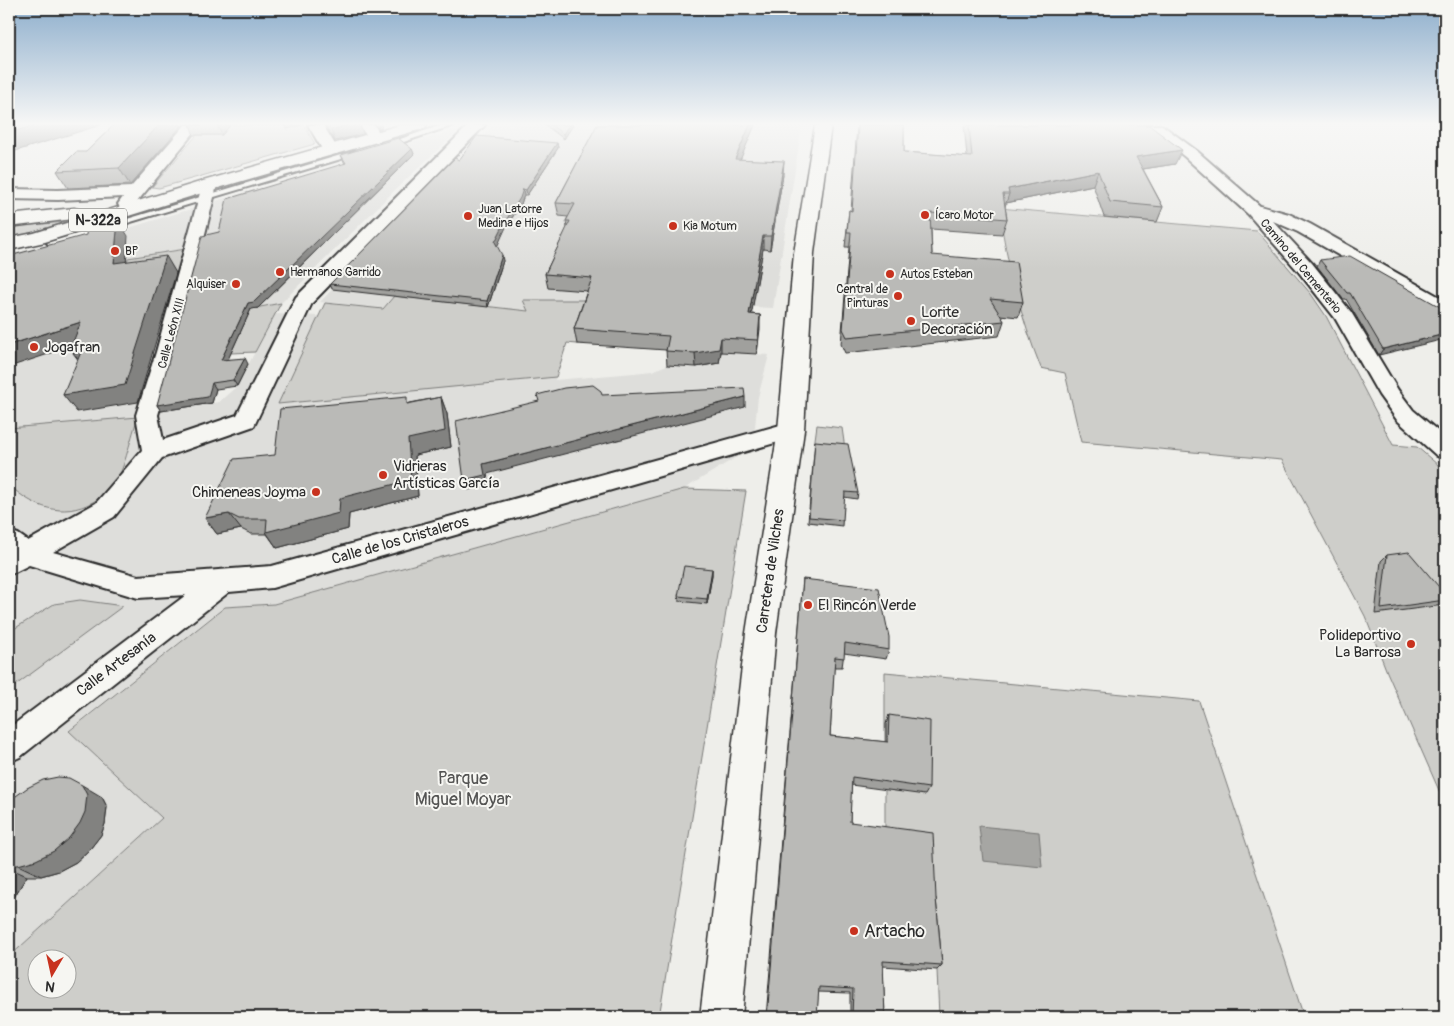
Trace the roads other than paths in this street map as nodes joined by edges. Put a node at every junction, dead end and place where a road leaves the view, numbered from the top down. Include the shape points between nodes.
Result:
1 (152, 173) edge
2 (260, 173) edge
3 (262, 173) edge
4 (430, 173) edge
5 (816, 173) edge
6 (1213, 173) edge
7 (205, 190) junction
8 (9, 194) edge
9 (130, 198) junction
10 (1254, 210) junction
11 (9, 221) edge
12 (10, 244) edge
13 (50, 244) edge
14 (1445, 308) edge
15 (790, 430) junction
16 (1445, 450) edge
17 (154, 452) junction
18 (15, 553) edge
19 (223, 582) junction
20 (9, 747) edge
21 (721, 1017) edge

1 - 9 street
2 - 7 main road, N-322a
3 - 7 lane
4 - 17 street via 303,301 246,420
5 - 15 main road, Carretera de Vilches via 804,253
6 - 10 street, Camino del Cementerio
7 - 9 main road, N-322a
7 - 12 main road, N-322a
7 - 13 lane
7 - 17 street, Calle León XIII via 166,352 147,415
8 - 9 street
9 - 11 main road, N-322a via 72,214
9 - 12 main road via 106,213
10 - 14 street via 1304,228
10 - 16 street, Camino del Cementerio via 1344,316 1390,395 1406,415
15 - 19 street, Calle de los Cristaleros via 272,577
15 - 21 main road, Carretera de Vilches via 761,633
17 - 18 street via 105,510
18 - 19 street, Calle de los Cristaleros via 138,587
19 - 20 street, Calle Artesanía

